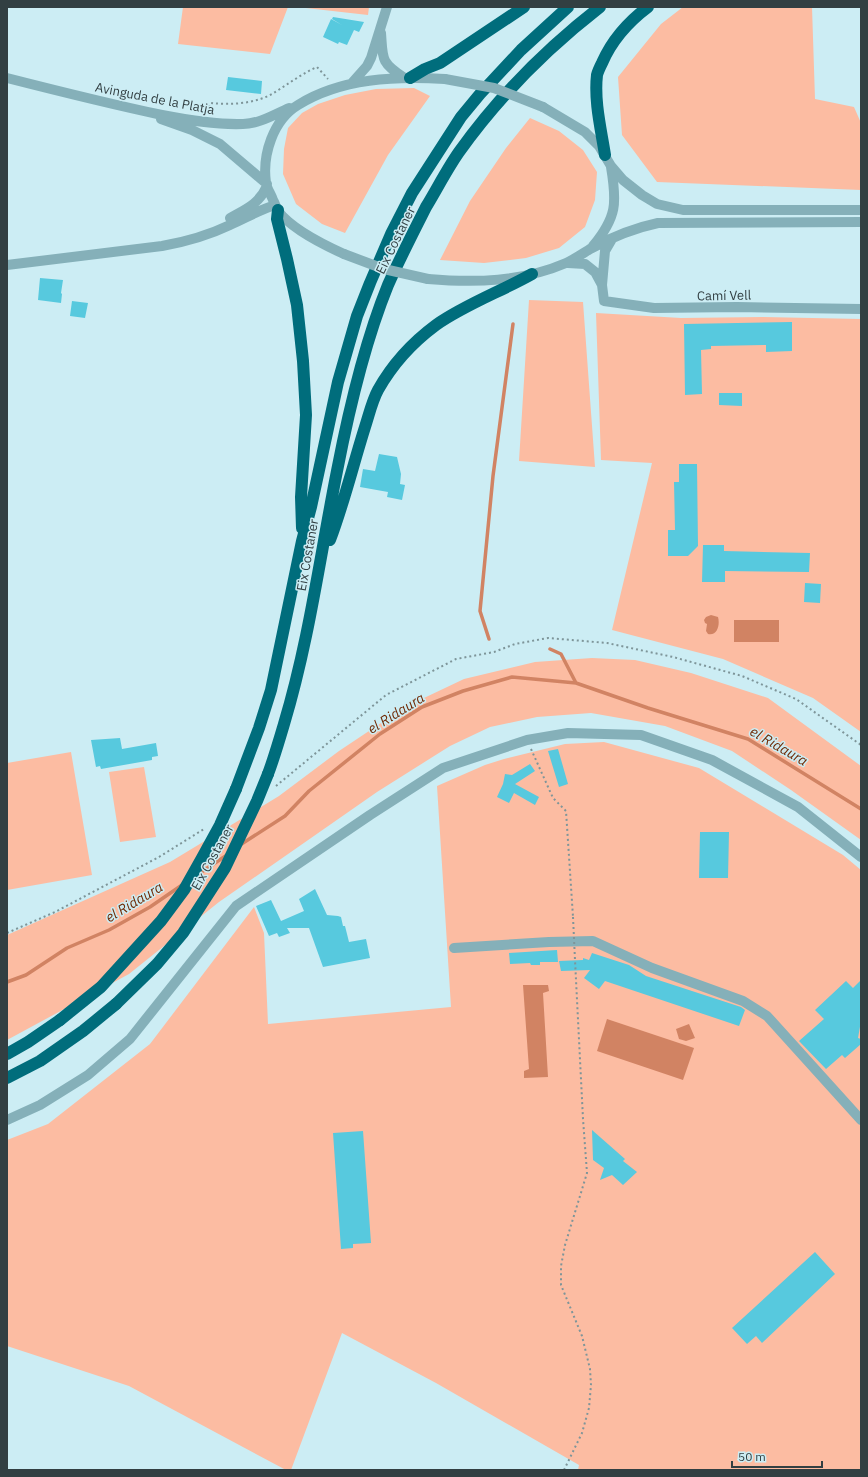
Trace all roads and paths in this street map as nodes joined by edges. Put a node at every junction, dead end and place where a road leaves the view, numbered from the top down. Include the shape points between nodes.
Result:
1 (387, 7) edge
2 (524, 7) edge
3 (568, 7) edge
4 (600, 7) edge
5 (648, 7) edge
6 (381, 29) junction
7 (407, 77) junction
8 (7, 78) edge
9 (351, 84) junction
10 (335, 88) junction
11 (297, 105) junction
12 (130, 108) junction
13 (203, 122) junction
14 (605, 155) junction
15 (611, 166) junction
16 (267, 185) junction
17 (277, 207) junction
18 (861, 210) edge
19 (861, 222) edge
20 (210, 232) junction
21 (612, 238) junction
22 (590, 249) junction
23 (566, 263) junction
24 (7, 264) edge
25 (532, 274) junction
26 (602, 285) junction
27 (861, 309) edge
28 (302, 541) junction
29 (320, 567) junction
30 (528, 740) junction
31 (861, 745) edge
32 (271, 788) dead end
33 (205, 828) dead end
34 (861, 857) edge
35 (7, 933) edge
36 (454, 948) dead end
37 (7, 1054) edge
38 (7, 1078) edge
39 (7, 1120) edge
40 (861, 1120) edge
41 (564, 1470) edge

1 - 6 street
2 - 7 highway via 440,63
3 - 28 highway, Eix Costaner via 521,50 461,117 412,193 394,227 359,310 347,349
4 - 29 highway, Eix Costaner via 531,66 494,106 458,154 408,241 388,286 366,349 337,470
5 - 14 highway via 619,34 606,54 598,74 598,113
6 - 7 street via 382,55 388,66
6 - 9 street via 367,66
7 - 9 street, Avinguda de la Platja
7 - 14 street, Avinguda de la Platja, bridge via 446,78 494,88 543,107 585,132
8 - 12 street, Avinguda de la Platja
9 - 10 street, Avinguda de la Platja
10 - 11 street, Avinguda de la Platja
10 - 13 path via 317,67 271,94 252,101 226,105 211,103
11 - 13 street, Avinguda de la Platja via 268,118 244,124
11 - 16 street via 282,118 270,142
12 - 13 street, Avinguda de la Platja
12 - 16 street via 192,130 220,144
14 - 15 street, Avinguda de la Platja
15 - 18 street via 623,180 642,195 657,204 683,210
15 - 22 street via 615,191 611,220
16 - 17 street
16 - 20 street via 263,196
17 - 20 street via 259,210
17 - 25 street, bridge via 321,244 384,269 428,278 484,282
17 - 28 highway via 276,219 297,305 303,361 306,415 301,497
19 - 21 street via 658,223 639,227
20 - 24 street via 162,246
21 - 22 street
21 - 26 street, Camí Vell via 605,251
22 - 23 street
23 - 25 street
23 - 26 street, Camí Vell via 585,264 596,272
25 - 29 highway via 437,324 413,344 390,372 378,391
26 - 27 street, Camí Vell via 604,301 654,308
28 - 37 highway, Eix Costaner, bridge via 271,690 259,728 220,825 184,890 161,921 101,987 60,1020
29 - 38 highway, Eix Costaner, bridge via 295,687 268,774 258,801 225,868 183,933 157,964 116,1004 40,1061
30 - 34 street via 568,733 641,735 712,760 798,807
30 - 39 street via 443,768 236,906 130,1039 88,1075 40,1105
30 - 41 path, bridge via 553,798 566,811 587,1173 561,1266 562,1285 582,1336 591,1385 589,1408 582,1433
31 - 32 path via 796,699 742,676 673,657 607,643 548,638 515,644 494,652 456,658 386,695
33 - 35 path via 55,912
36 - 40 street via 592,941 652,968 743,1000 767,1016

